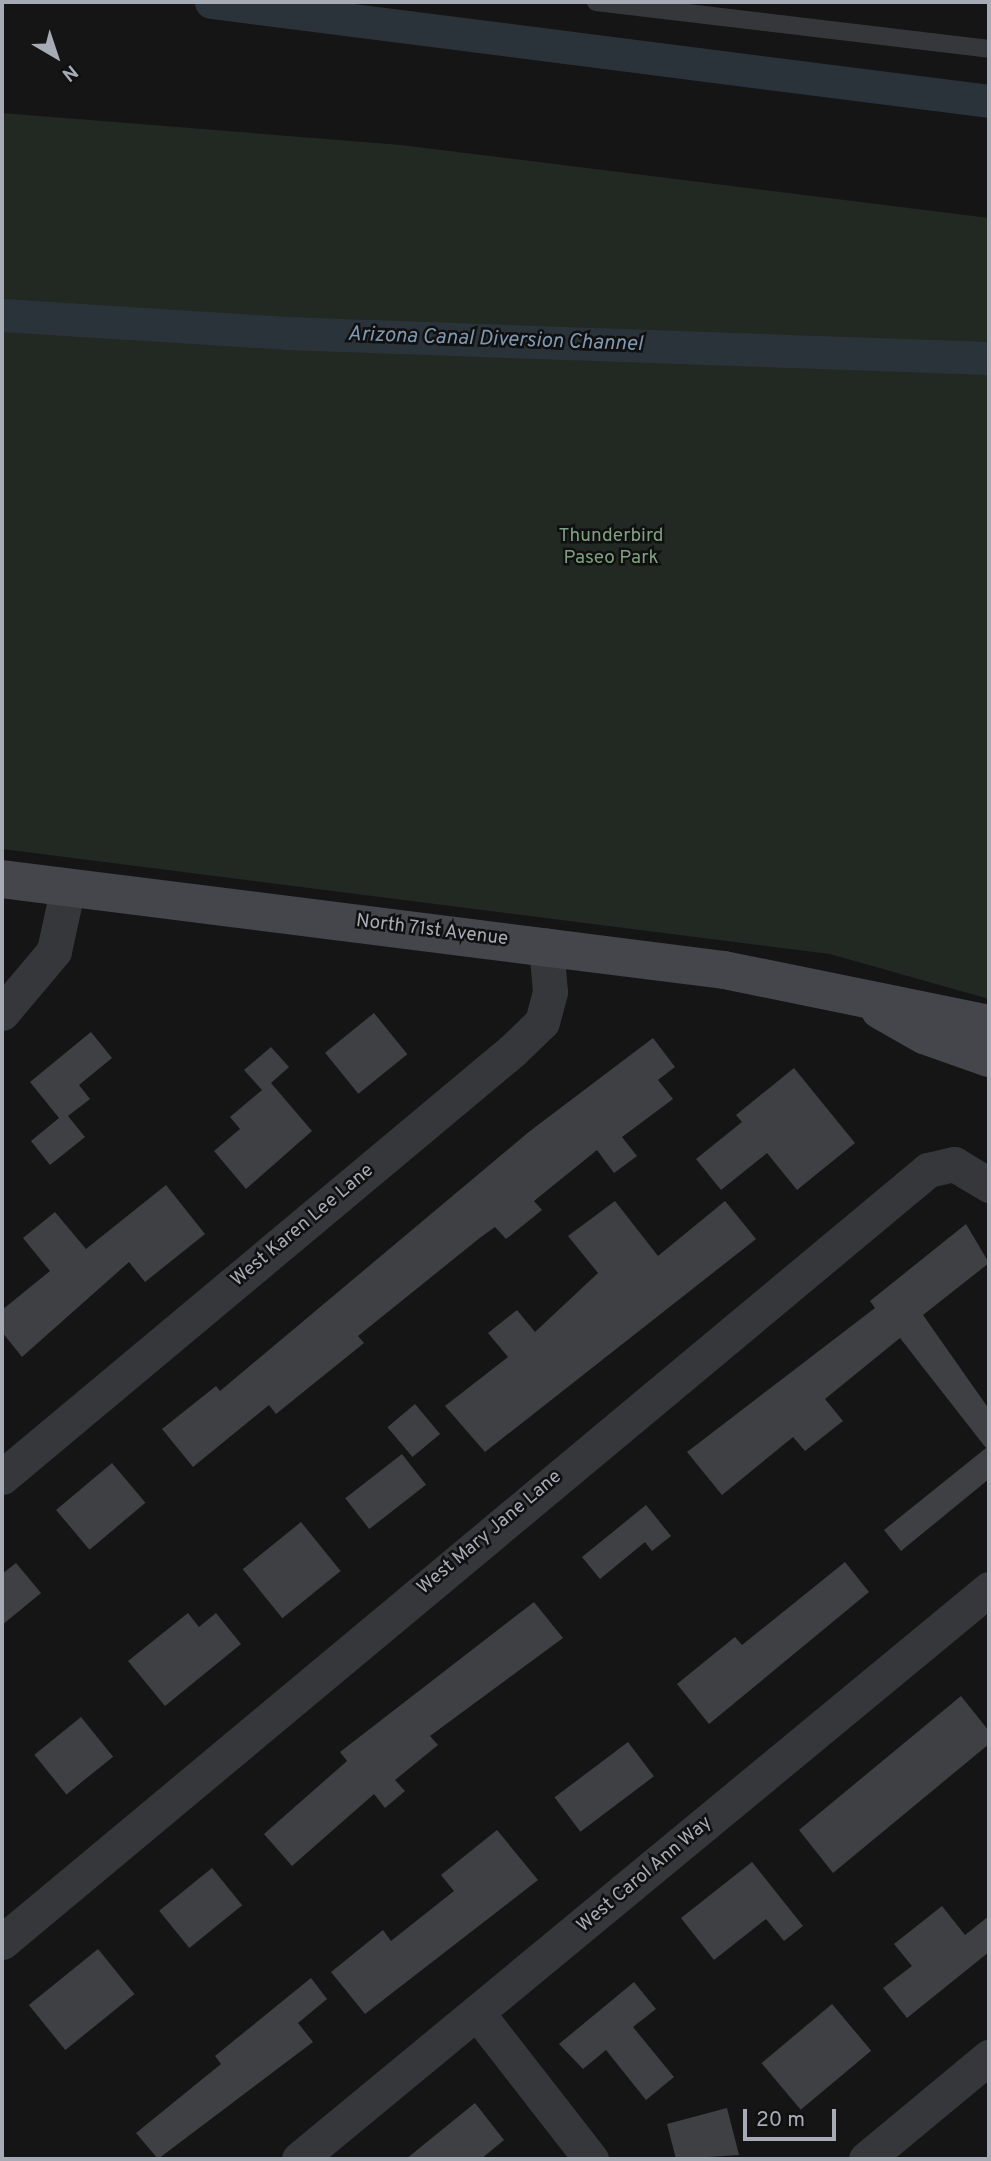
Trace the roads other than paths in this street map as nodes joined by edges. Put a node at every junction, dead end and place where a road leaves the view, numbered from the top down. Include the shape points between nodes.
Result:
1 (596, 2) edge
2 (989, 49) edge
3 (2, 879) edge
4 (68, 886) junction
5 (546, 945) junction
6 (859, 999) junction
7 (2, 1013) edge
8 (989, 1024) edge
9 (989, 1058) edge
10 (989, 1185) edge
11 (2, 1477) edge
12 (989, 1589) edge
13 (2, 1942) edge
14 (478, 2014) junction
15 (989, 2057) edge
16 (299, 2159) edge
17 (591, 2159) edge
18 (866, 2159) edge

1 - 2 lane
3 - 4 street, North 71st Avenue
4 - 5 street, North 71st Avenue
4 - 7 street via 54,951
5 - 6 street, North 71st Avenue via 724,970
5 - 11 street, West Karen Lee Lane via 550,992 542,1022
6 - 8 street, North 71st Avenue
6 - 9 street, North 71st Avenue via 924,1035
10 - 13 street, West Mary Jane Lane via 954,1164 928,1170
12 - 14 street, West Carol Ann Way
14 - 16 street, West Carol Ann Way
14 - 17 street
15 - 18 street

